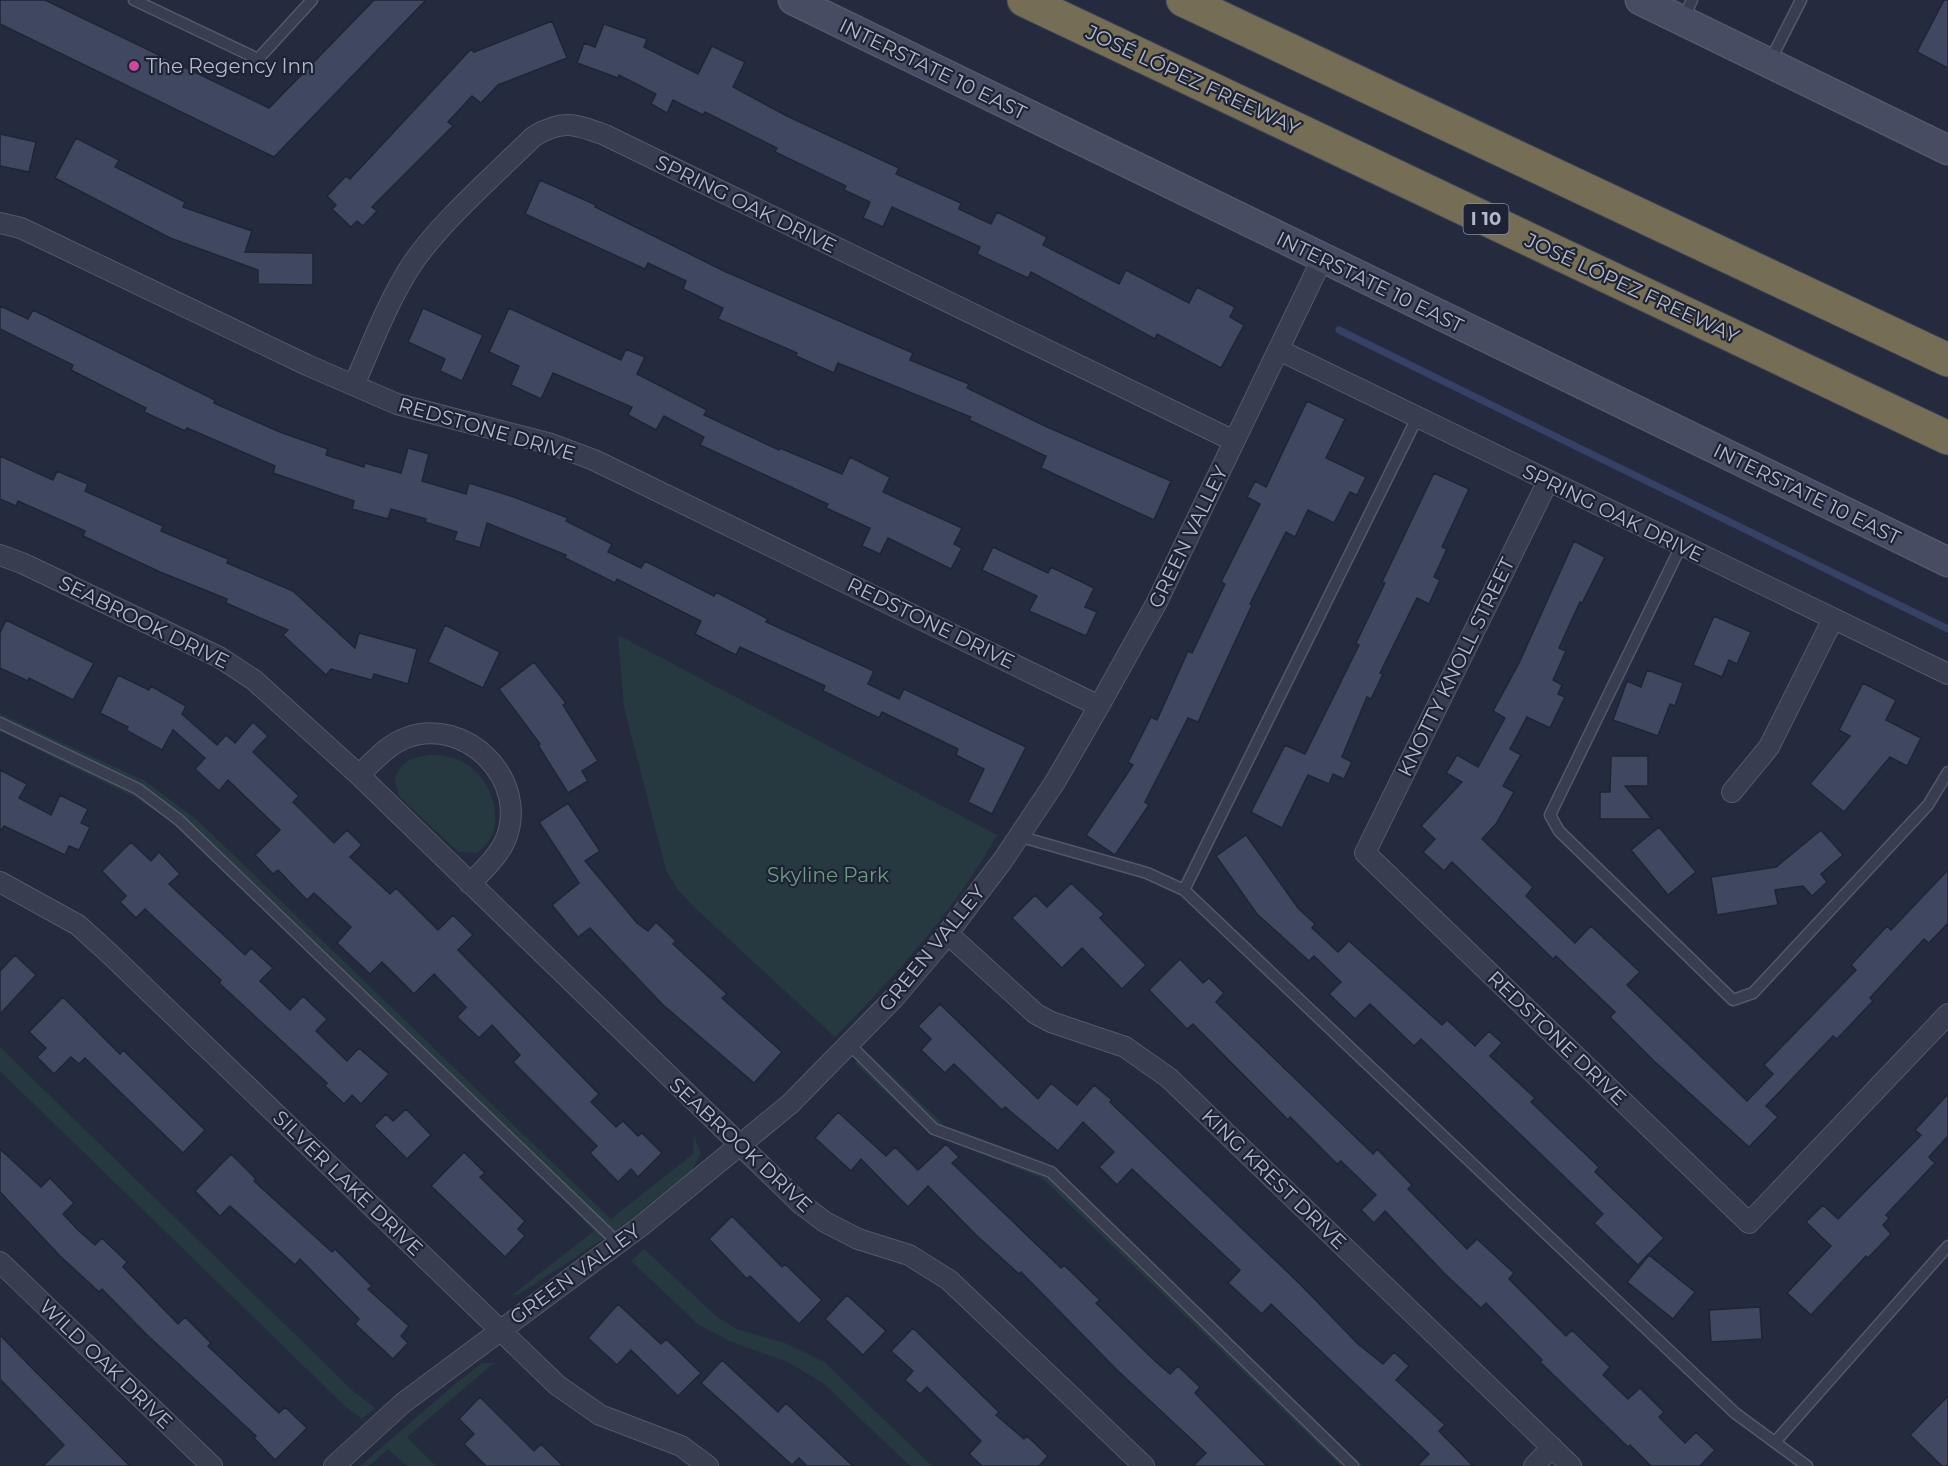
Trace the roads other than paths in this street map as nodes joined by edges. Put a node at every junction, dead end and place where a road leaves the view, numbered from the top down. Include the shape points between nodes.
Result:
1 (134, 0) edge
2 (312, 0) edge
3 (793, 0) edge
4 (1024, 0) edge
5 (1640, 0) edge
6 (1800, 0) edge
7 (1185, 1) edge
8 (1687, 9) edge
9 (1769, 63) junction
10 (1948, 150) edge
11 (0, 223) edge
12 (1322, 259) junction
13 (1279, 350) junction
14 (1948, 360) edge
15 (354, 385) junction
16 (1417, 418) junction
17 (1948, 438) edge
18 (1234, 441) junction
19 (1548, 481) junction
20 (1681, 546) junction
21 (0, 555) edge
22 (1948, 562) edge
23 (1833, 619) junction
24 (1948, 674) edge
25 (1099, 706) junction
26 (0, 723) edge
27 (1948, 772) edge
28 (359, 775) junction
29 (1732, 792) dead end
30 (1018, 836) junction
31 (1365, 853) joint
32 (0, 882) edge
33 (470, 884) junction
34 (1185, 890) junction
35 (948, 934) junction
36 (1948, 1014) edge
37 (849, 1044) junction
38 (739, 1145) junction
39 (617, 1242) junction
40 (1948, 1246) edge
41 (0, 1262) edge
42 (500, 1329) junction
43 (1775, 1442) junction
44 (1552, 1447) junction
45 (212, 1466) edge
46 (334, 1466) edge
47 (708, 1466) edge
48 (1144, 1466) edge
49 (1353, 1466) edge
50 (1534, 1466) edge
51 (1571, 1466) edge
52 (1807, 1466) edge

1 - 2 lane via 258,59
3 - 12 main road, INTERSTATE 10 EAST
4 - 17 highway, JOSÉ LÓPEZ FREEWAY / I 10
5 - 8 main road
6 - 9 lane
7 - 14 highway
8 - 9 main road
9 - 10 main road
11 - 15 street, REDSTONE DRIVE via 21,228
12 - 13 street, GREEN VALLEY
12 - 22 main road, INTERSTATE 10 EAST
13 - 16 street, SPRING OAK DRIVE
13 - 18 street, GREEN VALLEY
15 - 18 street, SPRING OAK DRIVE via 397,289 414,262 534,137 563,123 605,135
15 - 25 street, REDSTONE DRIVE via 397,405 551,444 594,460
16 - 19 street, SPRING OAK DRIVE
16 - 34 lane
18 - 25 street, GREEN VALLEY via 1157,602
19 - 20 street, SPRING OAK DRIVE
19 - 31 street, KNOTTY KNOLL STREET
20 - 23 street, SPRING OAK DRIVE
20 - 27 lane via 1550,815 1559,831 1733,1000 1753,993 1928,805
21 - 28 street, SEABROOK DRIVE via 219,657 270,694
23 - 24 street, SPRING OAK DRIVE
23 - 29 street via 1769,747
25 - 30 street, GREEN VALLEY via 1056,782
26 - 39 lane via 138,789 179,820
28 - 33 street, SEABROOK DRIVE
28 - 33 street via 394,744 425,734 450,735 488,756 507,785 508,830 495,857
30 - 34 lane via 1147,873
30 - 35 street, GREEN VALLEY
31 - 36 street, REDSTONE DRIVE via 1749,1222
32 - 42 street, SILVER LAKE DRIVE via 52,909 95,940
33 - 38 street, SEABROOK DRIVE
34 - 43 lane via 1735,1413
35 - 37 street, GREEN VALLEY
35 - 44 street, KING KREST DRIVE via 1036,1014 1125,1047 1169,1078
37 - 38 street, GREEN VALLEY via 790,1104
37 - 49 lane via 934,1129 1051,1172
38 - 39 street, GREEN VALLEY
38 - 48 street, SEABROOK DRIVE via 825,1222 858,1239 909,1255 949,1280
39 - 42 street, GREEN VALLEY
40 - 43 lane
41 - 45 street, WILD OAK DRIVE
42 - 46 street, GREEN VALLEY via 403,1403
42 - 47 street, SILVER LAKE DRIVE via 580,1403 600,1415 681,1446
43 - 52 lane
44 - 50 street
44 - 51 street, KING KREST DRIVE

